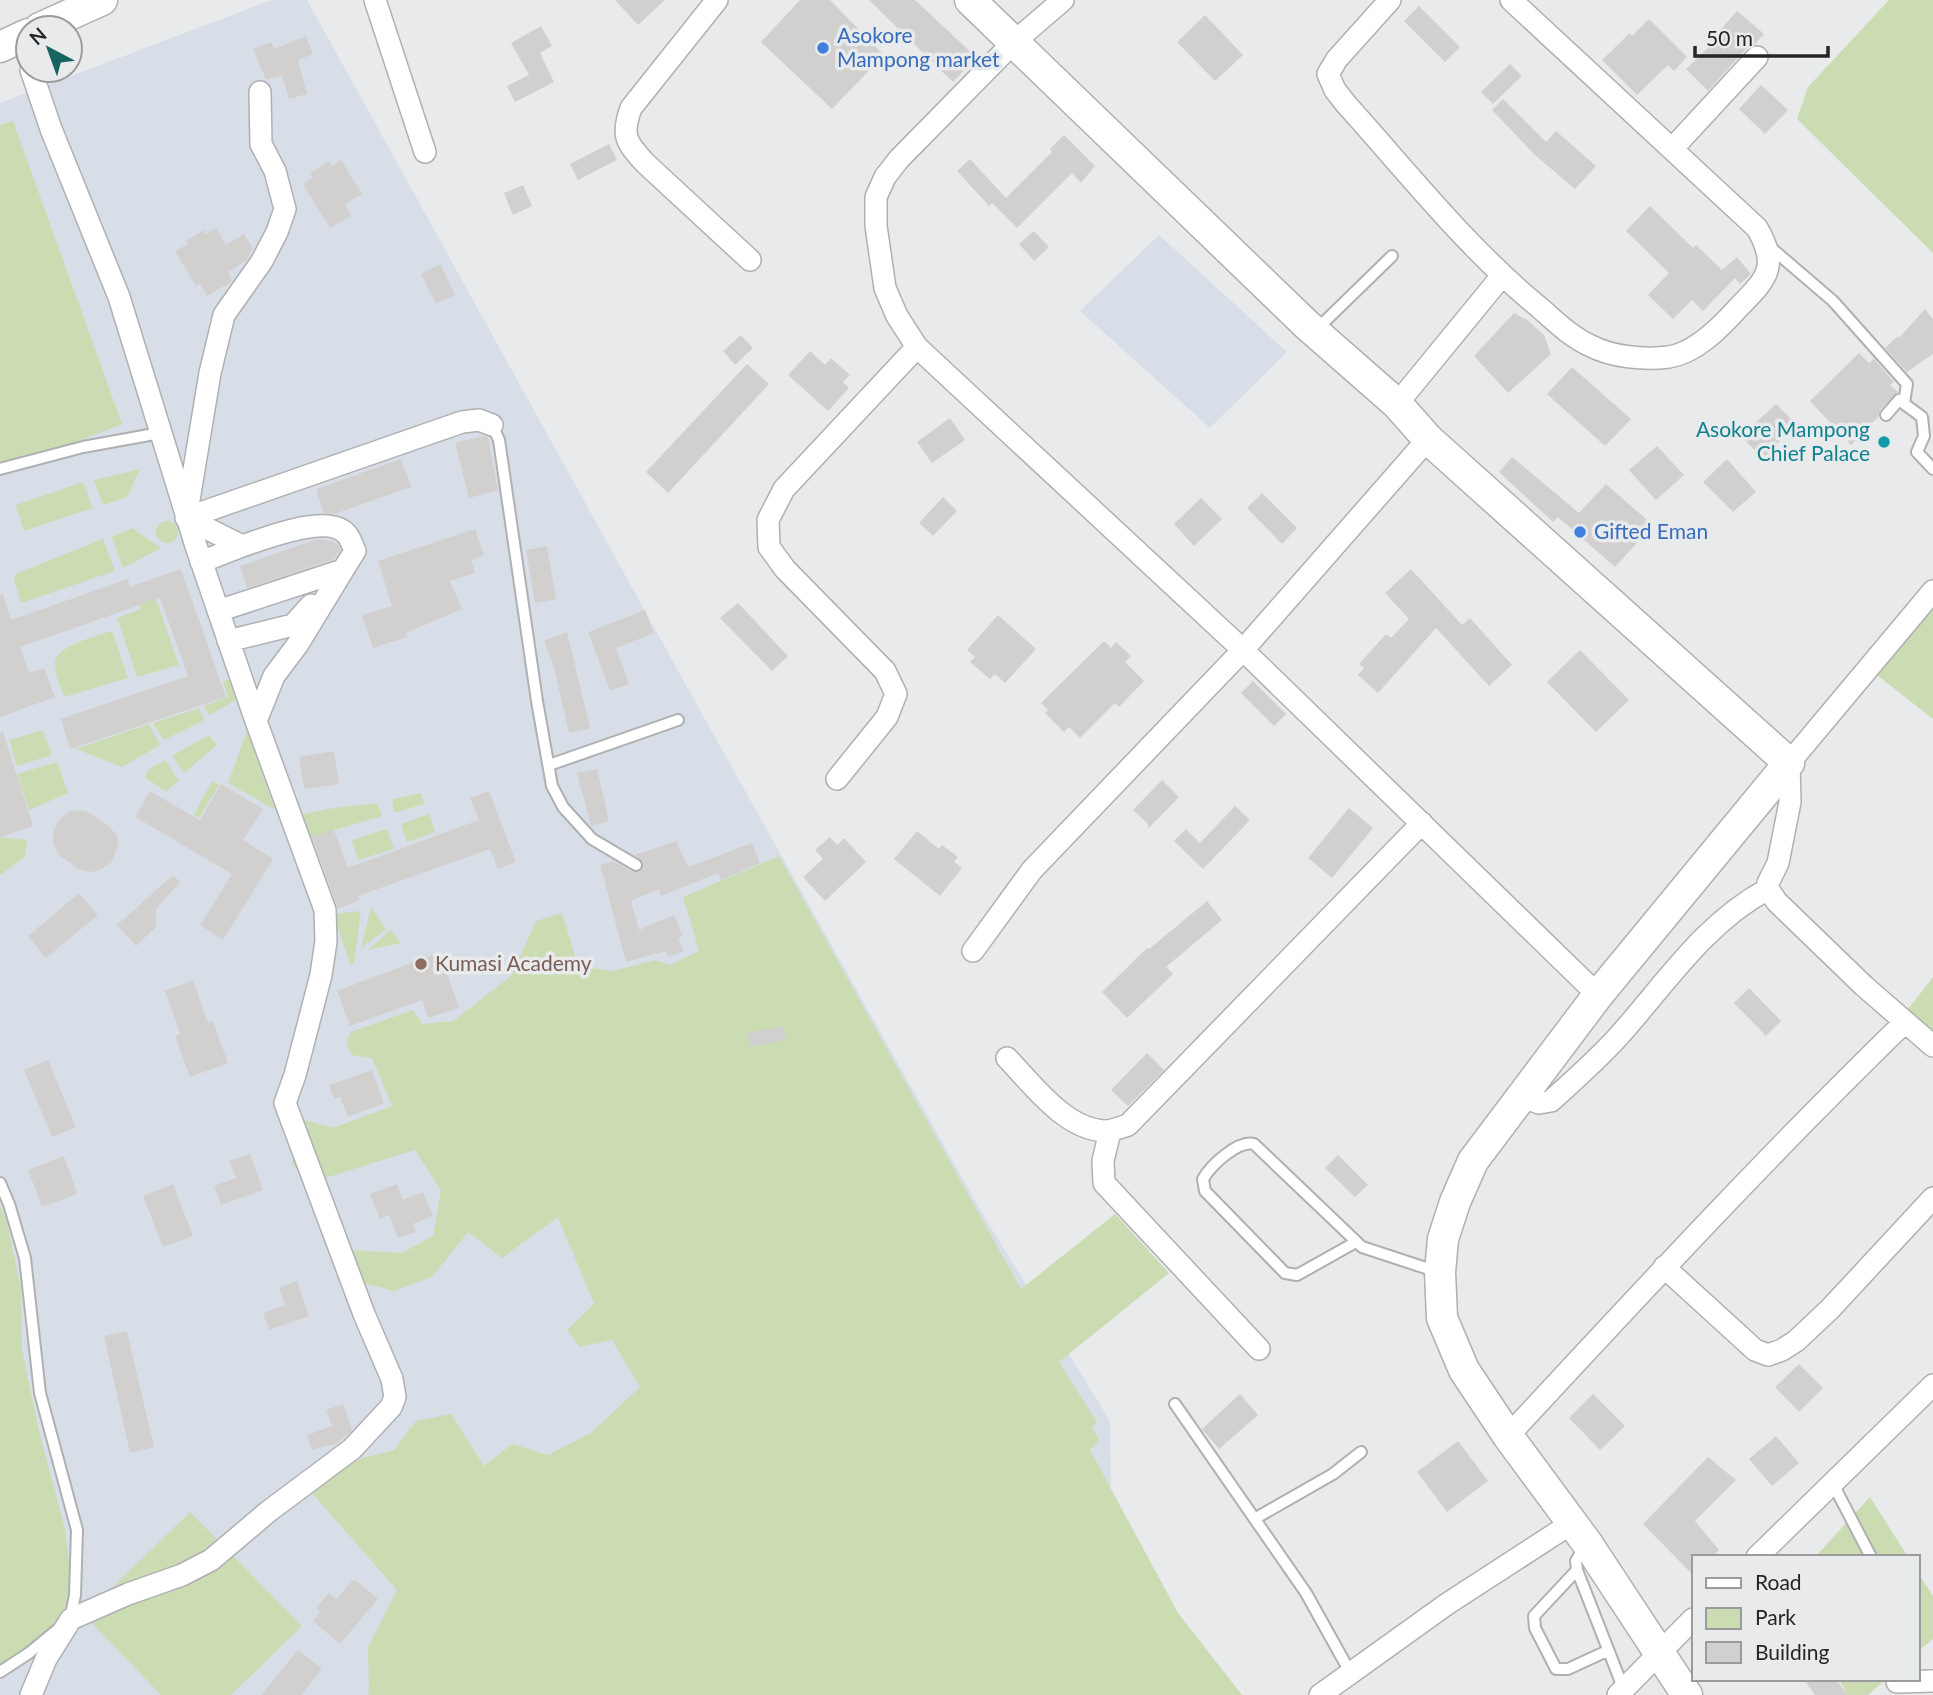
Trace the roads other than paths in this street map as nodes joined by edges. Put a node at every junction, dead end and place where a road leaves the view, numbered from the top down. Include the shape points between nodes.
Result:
1 (102, 0) edge
2 (374, 0) edge
3 (717, 0) edge
4 (1063, 0) edge
5 (1390, 0) edge
6 (1511, 0) edge
7 (979, 3) edge
8 (72, 14) edge
9 (1014, 42) junction
10 (1757, 57) dead end
11 (36, 84) edge
12 (260, 92) dead end
13 (1672, 149) junction
14 (425, 152) dead end
15 (1768, 246) junction
16 (1392, 256) dead end
17 (750, 260) dead end
18 (1502, 276) junction
19 (1315, 332) junction
20 (917, 347) junction
21 (1904, 403) junction
22 (1397, 404) junction
23 (1885, 415) dead end
24 (492, 425) joint
25 (160, 433) junction
26 (1428, 439) junction
27 (0, 468) edge
28 (1933, 469) edge
29 (186, 518) junction
30 (242, 546) junction
31 (201, 562) junction
32 (344, 570) junction
33 (1933, 591) edge
34 (218, 611) junction
35 (228, 641) junction
36 (1243, 650) junction
37 (678, 720) dead end
38 (256, 721) junction
39 (1789, 763) junction
40 (549, 765) junction
41 (837, 779) dead end
42 (1422, 824) junction
43 (636, 866) dead end
44 (1768, 889) junction
45 (973, 951) dead end
46 (1598, 995) junction
47 (1904, 1023) junction
48 (1933, 1045) edge
49 (1007, 1058) dead end
50 (1522, 1096) junction
51 (1110, 1131) junction
52 (0, 1183) edge
53 (1933, 1198) edge
54 (1356, 1242) junction
55 (1664, 1267) junction
56 (1440, 1272) junction
57 (1259, 1349) dead end
58 (1933, 1385) edge
59 (1175, 1404) dead end
60 (1508, 1436) junction
61 (1361, 1452) dead end
62 (1832, 1482) junction
63 (1256, 1518) junction
64 (1578, 1545) junction
65 (1759, 1555) edge
66 (1870, 1555) edge
67 (71, 1619) junction
68 (1692, 1620) edge
69 (1607, 1651) junction
70 (1659, 1652) junction
71 (0, 1672) edge
72 (1350, 1672) junction
73 (1933, 1681) edge
74 (1898, 1685) edge
75 (1621, 1692) edge
76 (31, 1695) edge
77 (1320, 1695) edge
78 (1687, 1695) edge

1 - 8 street
2 - 14 street
3 - 17 street via 631,108 624,127 630,146 645,163
4 - 9 street
5 - 18 street via 1328,74 1346,104
6 - 13 street
7 - 9 street
9 - 19 street
9 - 20 street via 899,159 876,197 885,288
10 - 13 street
11 - 25 street via 118,298
12 - 29 street via 261,144 275,171 285,209 262,261 224,315
13 - 15 street via 1757,228
15 - 18 street via 1769,269 1757,288 1694,347 1671,357 1620,356 1593,348
15 - 21 lane via 1833,301 1889,363 1907,384
16 - 19 lane
18 - 22 street
19 - 22 street
20 - 36 street
20 - 41 street via 784,489 768,520 769,547 785,569 885,671 896,694 887,717
21 - 23 lane via 1899,400
21 - 28 lane via 1922,417 1924,436 1917,452
22 - 26 street
24 - 29 street via 479,419 462,422
24 - 40 lane via 499,440
25 - 27 lane
25 - 29 street
26 - 36 street
26 - 39 street
29 - 30 street
29 - 31 street
30 - 31 street
30 - 32 street via 297,528 335,526 348,534 355,551
31 - 34 street
32 - 34 street
32 - 35 street via 293,625
32 - 38 street via 274,676
33 - 39 street
34 - 35 street
35 - 38 street
36 - 42 street
36 - 45 street via 1032,870
37 - 40 lane
38 - 67 street via 324,910 321,975 285,1103 392,1379 394,1397 352,1449 211,1560
39 - 44 street via 1790,802
39 - 46 street
40 - 43 lane via 552,786 578,825
42 - 46 street
42 - 51 street via 1128,1125
44 - 47 street
44 - 50 street via 1699,942 1617,1038 1551,1101 1539,1103
46 - 50 street
47 - 48 street
47 - 55 street
49 - 51 street via 1053,1106 1093,1129
50 - 56 street via 1473,1161 1443,1239
51 - 57 street via 1103,1161 1104,1183
52 - 67 lane via 25,1258 40,1394 78,1530
53 - 55 street via 1830,1309 1796,1341 1768,1355 1755,1350
54 - 54 lane via 1254,1144 1234,1148 1203,1179 1205,1191 1285,1273 1297,1275
54 - 56 lane via 1373,1252
55 - 60 street
56 - 60 street via 1442,1318 1464,1370
58 - 62 street
59 - 63 lane
60 - 64 street
61 - 63 lane via 1333,1474
62 - 65 street
62 - 66 lane
63 - 72 lane via 1306,1593
64 - 69 lane
64 - 69 lane via 1534,1616 1535,1628 1556,1669 1568,1669
64 - 70 street
64 - 72 street via 1447,1604
67 - 71 lane
67 - 76 street
68 - 70 street
69 - 75 lane
70 - 75 street
70 - 78 street
72 - 77 street
73 - 74 street

